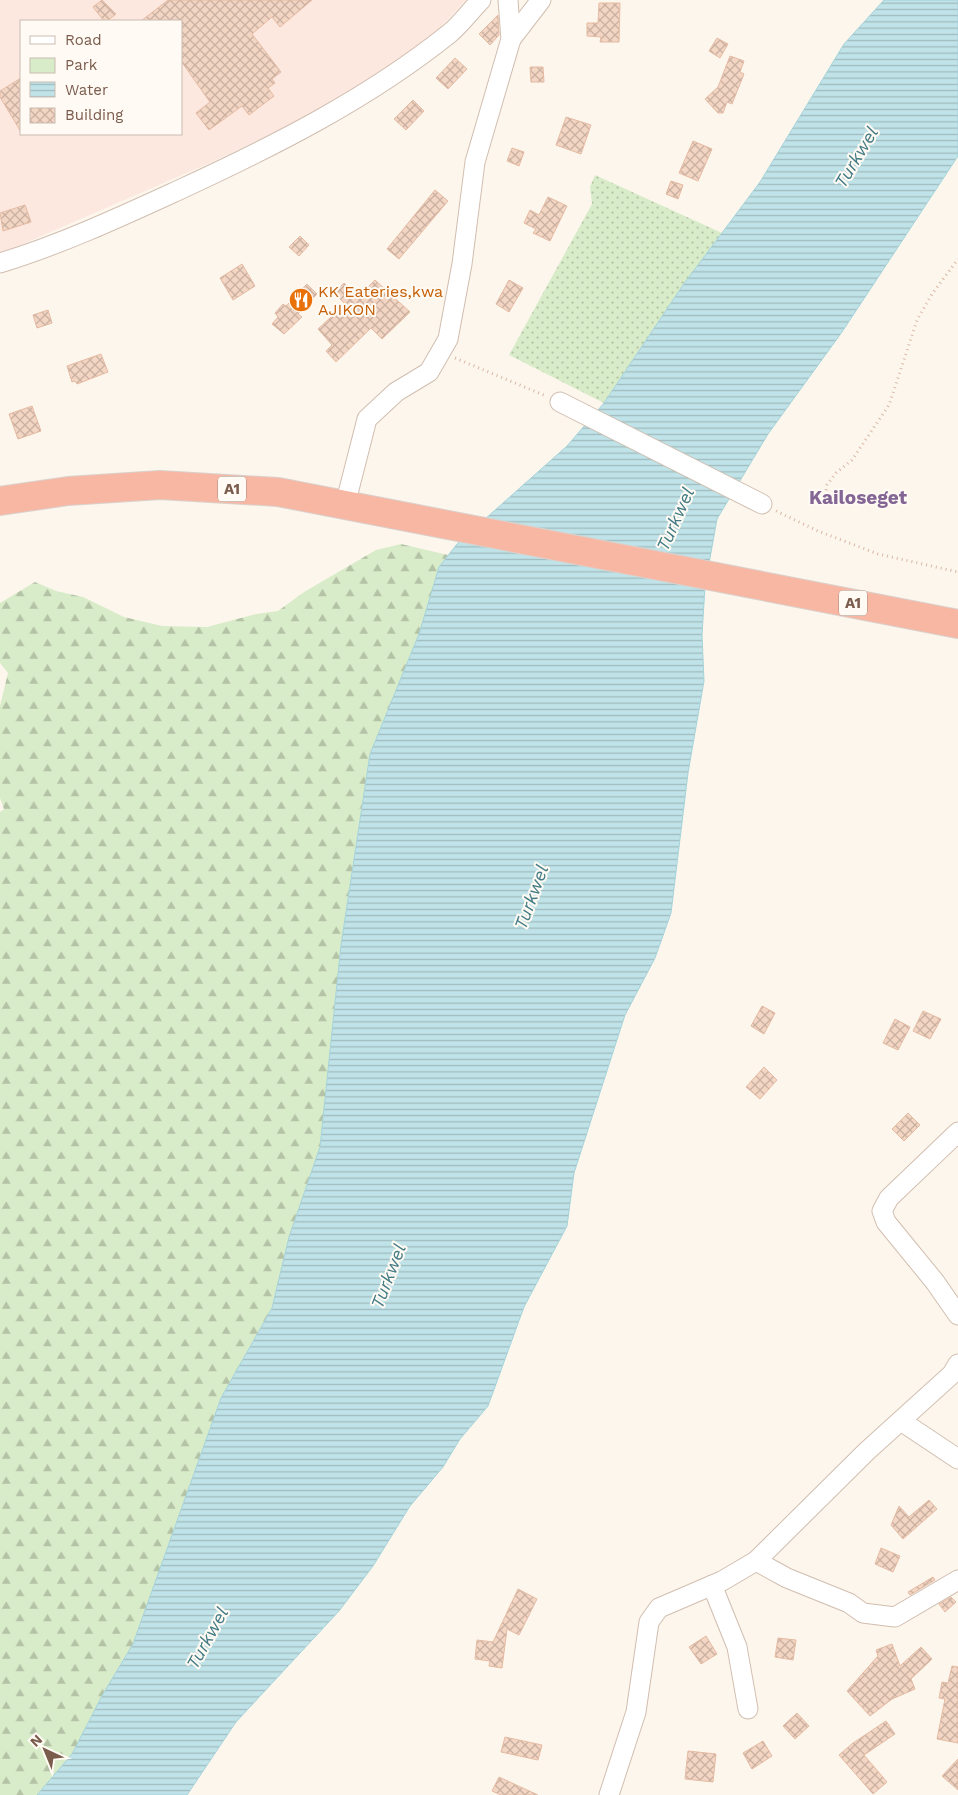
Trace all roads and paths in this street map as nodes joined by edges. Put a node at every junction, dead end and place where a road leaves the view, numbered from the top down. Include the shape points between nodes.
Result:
1 (482, 0) edge
2 (508, 0) edge
3 (541, 0) edge
4 (511, 39) junction
5 (958, 259) edge
6 (0, 263) edge
7 (440, 352) junction
8 (560, 402) joint
9 (0, 501) edge
10 (824, 501) dead end
11 (762, 504) joint
12 (346, 505) junction
13 (958, 572) edge
14 (958, 624) edge
15 (958, 1132) edge
16 (958, 1315) edge
17 (958, 1364) edge
18 (901, 1421) junction
19 (958, 1459) edge
20 (756, 1561) junction
21 (958, 1580) edge
22 (712, 1585) junction
23 (748, 1709) dead end
24 (609, 1795) edge

1 - 6 street via 452,32 407,64 329,115 277,144 47,248
2 - 4 street
3 - 4 street
4 - 7 street via 475,162 452,320 448,339
5 - 10 path via 917,320 889,405 852,460 827,485
7 - 8 path
7 - 12 street via 429,372 396,392 367,419
8 - 11 street
9 - 12 highway, A1 via 68,491 160,485 278,492
11 - 13 path via 818,531 878,554
12 - 14 highway, A1
15 - 16 street via 889,1198 882,1211 886,1222
17 - 18 street via 952,1374
18 - 19 street
18 - 20 street
20 - 21 street via 863,1613 895,1617
20 - 22 street
22 - 23 street via 736,1647
22 - 24 street via 659,1608 650,1622 636,1712

